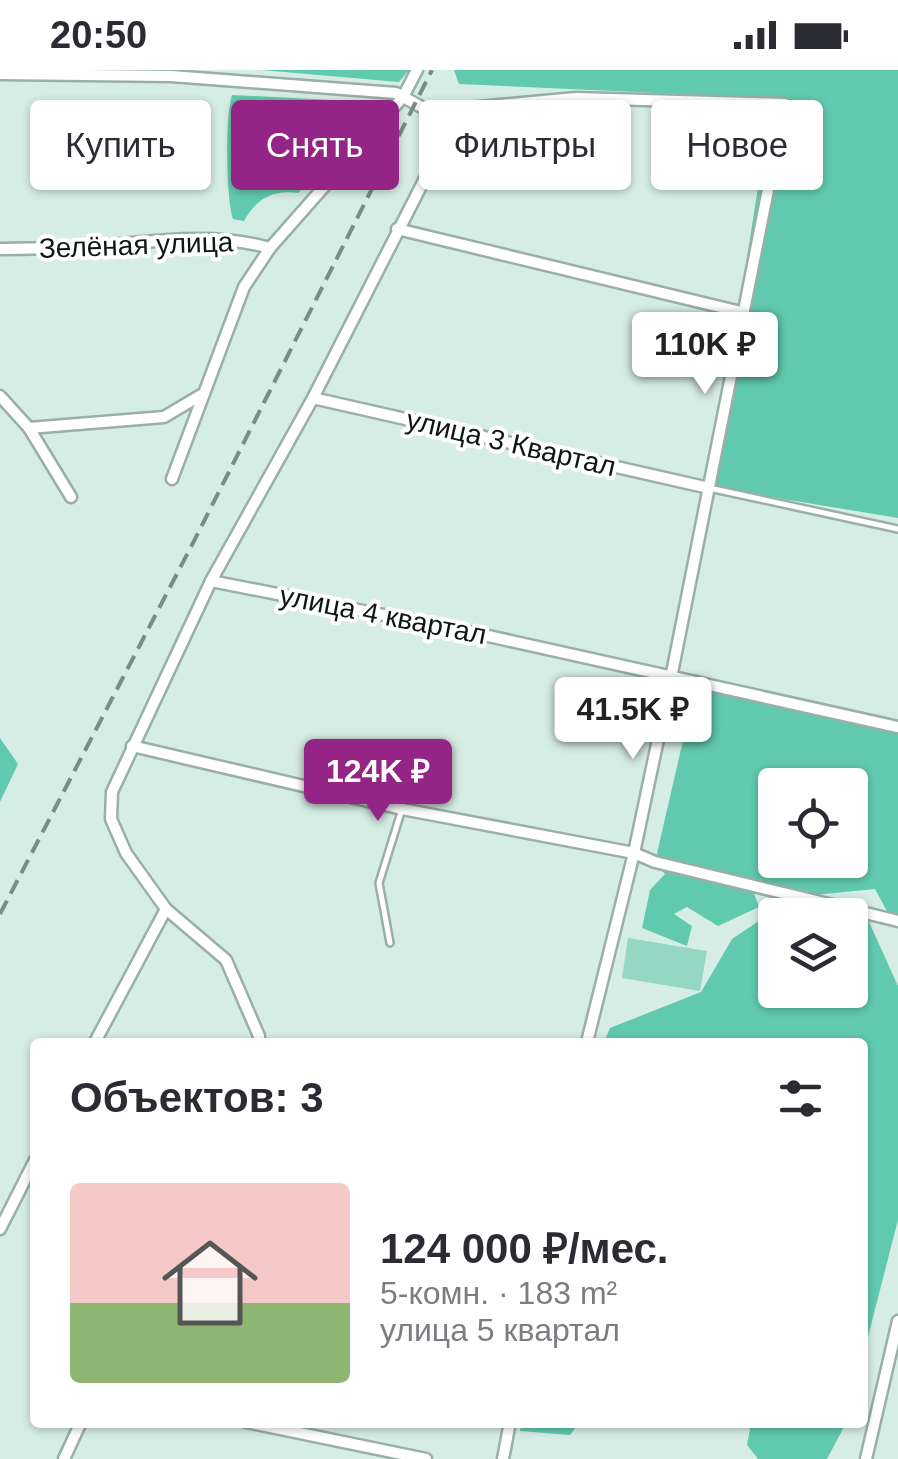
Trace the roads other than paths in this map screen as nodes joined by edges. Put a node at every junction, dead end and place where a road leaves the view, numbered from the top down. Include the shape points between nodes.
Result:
1 (417, 70) edge
2 (0, 74) edge
3 (403, 97) junction
4 (554, 100) edge
5 (419, 106) edge
6 (419, 189) edge
7 (398, 229) junction
8 (0, 248) edge
9 (270, 248) junction
10 (741, 312) junction
11 (202, 394) junction
12 (0, 396) edge
13 (314, 398) junction
14 (29, 428) junction
15 (172, 480) dead end
16 (709, 488) junction
17 (71, 498) dead end
18 (898, 529) edge
19 (211, 580) junction
20 (671, 678) junction
21 (898, 727) edge
22 (132, 746) junction
23 (402, 809) junction
24 (634, 853) junction
25 (166, 910) junction
26 (898, 921) edge
27 (390, 943) dead end
28 (97, 1038) edge
29 (259, 1038) edge
30 (587, 1038) edge
31 (30, 1170) edge
32 (0, 1229) edge
33 (898, 1321) edge
34 (884, 1372) junction
35 (898, 1375) edge
36 (78, 1428) edge
37 (275, 1428) edge
38 (509, 1428) edge
39 (64, 1459) edge
40 (426, 1459) edge
41 (503, 1459) edge
42 (866, 1459) edge

1 - 3 street
2 - 3 street via 172,76
3 - 5 street
3 - 9 street
4 - 10 street via 785,104
6 - 7 street
7 - 10 street
7 - 13 street
8 - 9 street, Зелёная улица via 163,239 241,240
9 - 11 street via 244,287
10 - 16 street
11 - 14 street via 164,417
11 - 15 street
12 - 14 street
13 - 16 street, улица 3 Квартал
13 - 19 street
14 - 17 street
16 - 18 lane
16 - 20 street
19 - 20 street, улица 4 квартал
19 - 22 street
20 - 21 street, улица 4 квартал
20 - 24 street
22 - 23 street
22 - 25 street via 112,792 111,819
23 - 24 street
23 - 27 lane via 379,883
24 - 26 street
24 - 30 street
25 - 28 street
25 - 29 street via 226,960
31 - 32 street
33 - 34 street
34 - 35 street
34 - 42 street
36 - 39 street
37 - 40 street
38 - 41 street

